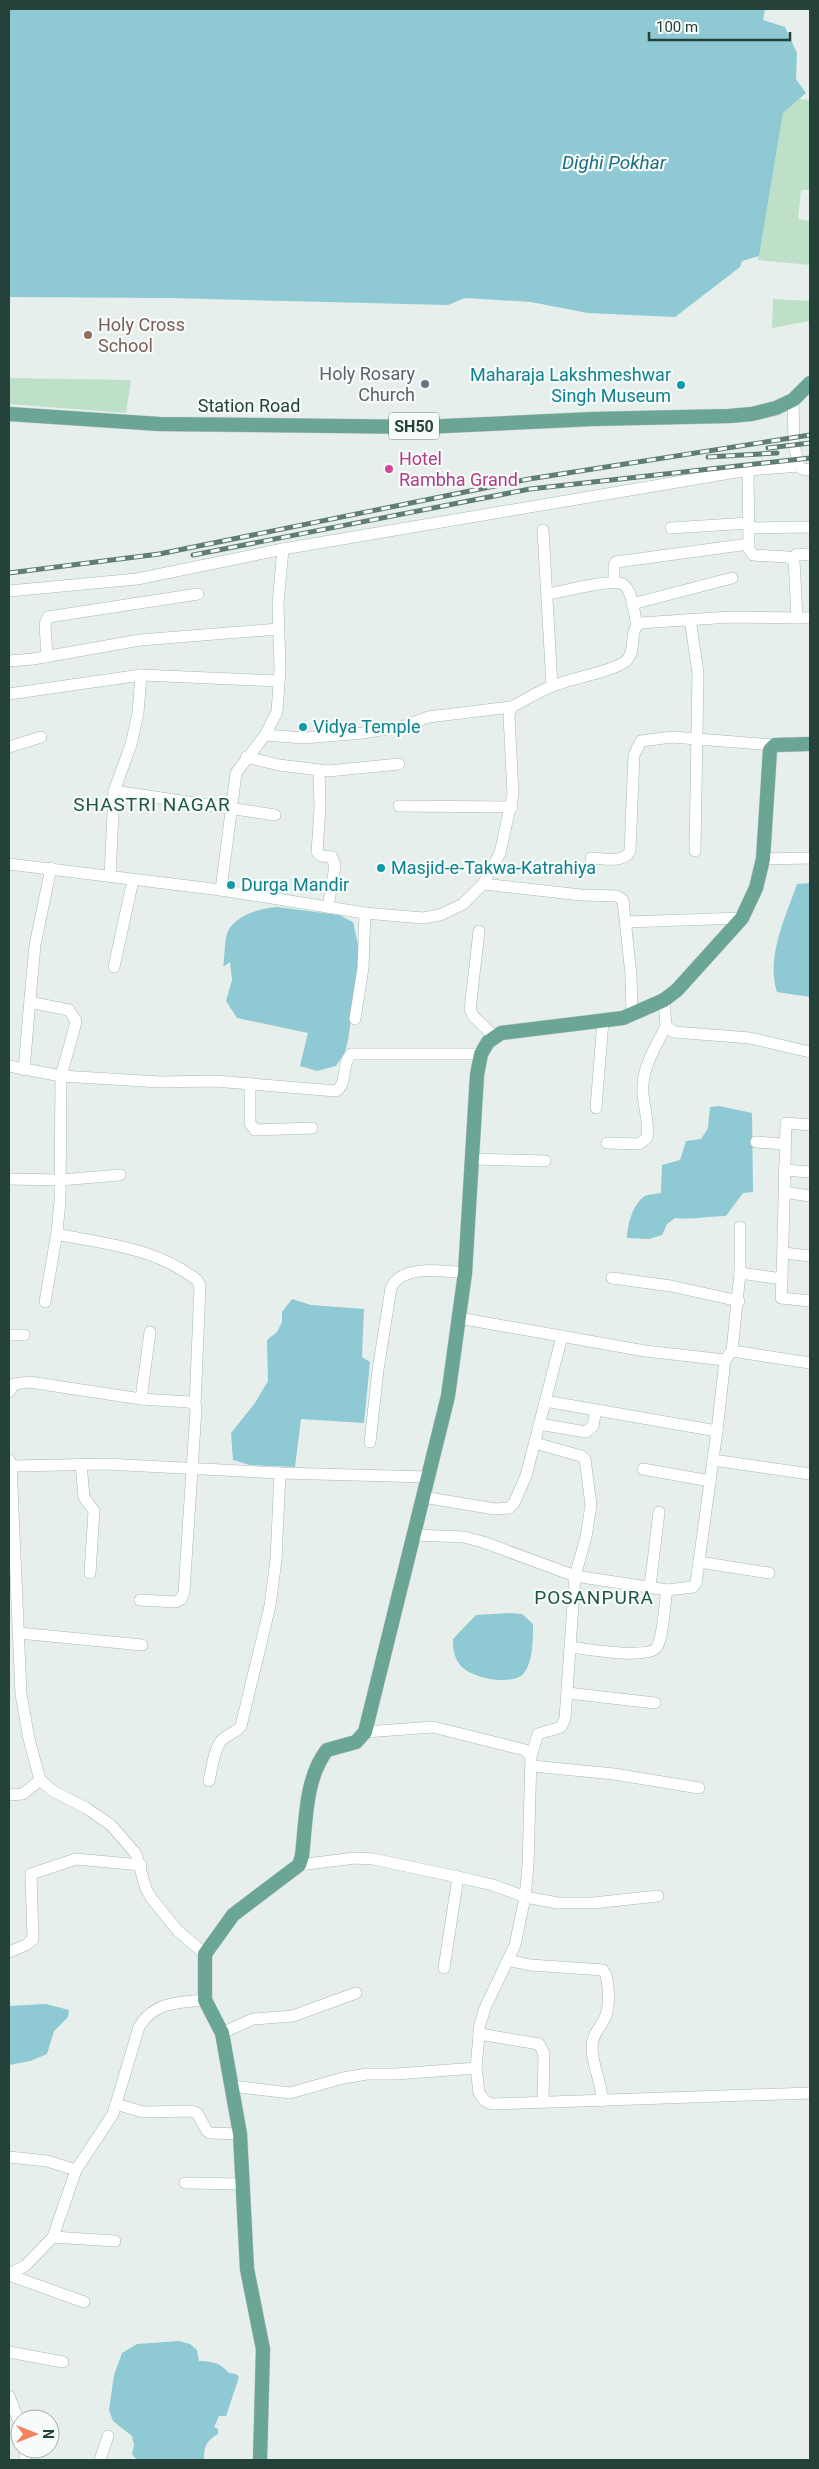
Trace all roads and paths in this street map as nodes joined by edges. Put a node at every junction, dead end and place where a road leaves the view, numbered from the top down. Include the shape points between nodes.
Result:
1 (810, 383) edge
2 (793, 400) junction
3 (9, 414) edge
4 (799, 466) junction
5 (748, 470) junction
6 (810, 470) edge
7 (749, 526) junction
8 (810, 527) edge
9 (671, 528) dead end
10 (543, 530) dead end
11 (749, 544) junction
12 (283, 549) junction
13 (810, 555) edge
14 (792, 558) junction
15 (732, 578) dead end
16 (614, 582) junction
17 (9, 591) edge
18 (198, 594) dead end
19 (548, 594) junction
20 (632, 604) junction
21 (690, 618) junction
22 (797, 618) junction
23 (810, 618) edge
24 (637, 625) junction
25 (278, 629) junction
26 (47, 657) junction
27 (9, 661) edge
28 (141, 675) junction
29 (279, 681) junction
30 (552, 686) junction
31 (9, 694) edge
32 (511, 707) junction
33 (265, 735) junction
34 (41, 737) dead end
35 (698, 739) junction
36 (810, 744) edge
37 (775, 746) junction
38 (9, 747) edge
39 (246, 757) junction
40 (399, 764) dead end
41 (319, 771) junction
42 (114, 792) junction
43 (398, 806) dead end
44 (512, 807) junction
45 (232, 810) junction
46 (275, 815) dead end
47 (695, 851) dead end
48 (591, 858) dead end
49 (810, 858) edge
50 (763, 859) junction
51 (9, 864) edge
52 (52, 868) junction
53 (110, 877) junction
54 (133, 880) junction
55 (483, 884) junction
56 (221, 890) junction
57 (328, 907) junction
58 (365, 913) junction
59 (742, 918) junction
60 (626, 922) junction
61 (479, 931) dead end
62 (114, 967) dead end
63 (30, 999) junction
64 (664, 1000) junction
65 (632, 1015) junction
66 (355, 1019) dead end
67 (603, 1021) junction
68 (666, 1026) junction
69 (495, 1037) junction
70 (810, 1052) edge
71 (482, 1054) junction
72 (9, 1066) edge
73 (24, 1070) junction
74 (62, 1076) junction
75 (250, 1084) junction
76 (596, 1108) dead end
77 (810, 1125) edge
78 (312, 1128) dead end
79 (756, 1142) dead end
80 (607, 1143) dead end
81 (785, 1144) junction
82 (472, 1159) junction
83 (545, 1161) dead end
84 (784, 1170) junction
85 (810, 1172) edge
86 (120, 1175) dead end
87 (9, 1179) edge
88 (60, 1180) junction
89 (784, 1192) junction
90 (810, 1196) edge
91 (740, 1228) dead end
92 (57, 1232) junction
93 (784, 1253) junction
94 (810, 1256) edge
95 (465, 1273) junction
96 (740, 1273) junction
97 (612, 1278) dead end
98 (782, 1279) junction
99 (738, 1301) junction
100 (810, 1301) edge
101 (45, 1302) dead end
102 (459, 1318) junction
103 (150, 1332) dead end
104 (9, 1335) edge
105 (24, 1335) dead end
106 (562, 1336) junction
107 (728, 1355) junction
108 (810, 1363) edge
109 (9, 1392) edge
110 (141, 1399) junction
111 (545, 1401) junction
112 (195, 1404) junction
113 (596, 1410) junction
114 (540, 1424) junction
115 (718, 1431) junction
116 (370, 1442) dead end
117 (535, 1443) junction
118 (713, 1460) junction
119 (10, 1462) edge
120 (81, 1464) junction
121 (192, 1469) junction
122 (643, 1469) dead end
123 (280, 1473) junction
124 (810, 1474) edge
125 (428, 1477) junction
126 (710, 1481) junction
127 (423, 1497) junction
128 (659, 1512) dead end
129 (11, 1518) edge
130 (413, 1535) junction
131 (699, 1562) junction
132 (769, 1572) dead end
133 (90, 1573) dead end
134 (575, 1576) junction
135 (13, 1578) edge
136 (650, 1587) junction
137 (666, 1590) junction
138 (140, 1600) dead end
139 (19, 1633) junction
140 (142, 1645) dead end
141 (571, 1647) junction
142 (568, 1693) junction
143 (655, 1703) dead end
144 (365, 1732) junction
145 (532, 1761) junction
146 (40, 1780) junction
147 (209, 1781) dead end
148 (699, 1788) dead end
149 (9, 1795) edge
150 (141, 1865) junction
151 (299, 1865) junction
152 (458, 1876) junction
153 (658, 1896) dead end
154 (525, 1897) junction
155 (9, 1952) edge
156 (205, 1954) junction
157 (508, 1960) junction
158 (444, 1968) dead end
159 (356, 1993) dead end
160 (205, 2000) junction
161 (222, 2032) junction
162 (479, 2034) junction
163 (476, 2068) junction
164 (232, 2086) junction
165 (810, 2093) edge
166 (602, 2101) junction
167 (543, 2102) junction
168 (116, 2104) junction
169 (240, 2134) junction
170 (9, 2157) edge
171 (76, 2170) junction
172 (185, 2183) dead end
173 (243, 2184) junction
174 (53, 2237) junction
175 (115, 2241) dead end
176 (9, 2274) edge
177 (84, 2302) dead end
178 (9, 2352) edge
179 (63, 2362) dead end
180 (9, 2396) edge
181 (14, 2409) edge
182 (108, 2436) dead end
183 (100, 2460) edge
184 (260, 2460) edge

1 - 2 main road, Station Road / SH50
2 - 3 main road, Station Road / SH50 via 752,414 729,416 423,427 159,424
2 - 4 street via 794,444
4 - 5 street
4 - 6 street
5 - 7 street
5 - 12 street
7 - 8 street
7 - 9 street
7 - 11 street
10 - 19 street
11 - 14 street via 753,555
11 - 16 street via 616,562
12 - 17 street via 137,579
12 - 25 street
13 - 14 street via 797,554
14 - 22 street
15 - 20 street
16 - 19 street
16 - 20 street via 624,585
18 - 26 street via 48,616 45,624
19 - 30 street
20 - 24 street
21 - 22 street
21 - 24 street via 649,620
21 - 35 street via 698,673
22 - 23 street
24 - 30 street via 627,660
25 - 26 street via 140,640
25 - 29 street
26 - 27 street
28 - 29 street
28 - 31 street
28 - 42 street via 131,745
29 - 33 street via 278,712
30 - 32 street
32 - 33 street via 428,717 405,726 363,733 304,738
32 - 44 street
33 - 39 street
34 - 38 street
35 - 37 street
35 - 47 street
35 - 48 street via 666,737 641,741 634,755 630,851 621,859
36 - 37 main road
37 - 50 main road via 769,754
39 - 41 street
39 - 45 street via 236,773
40 - 41 street
41 - 57 street via 317,852 321,856 332,857 335,866
42 - 45 street
42 - 53 street
43 - 44 street
44 - 55 street via 500,853
45 - 46 street
45 - 56 street
49 - 50 street
50 - 59 main road via 756,888
51 - 52 street
52 - 53 street
52 - 63 street via 35,946
53 - 54 street
54 - 56 street
54 - 62 street
55 - 58 street via 463,904 440,915 423,918
55 - 60 street via 617,896 623,900
56 - 57 street
57 - 58 street
58 - 66 street via 363,968
59 - 60 street
59 - 64 main road via 677,990
60 - 65 street
61 - 69 street via 470,1010
63 - 73 street
63 - 74 street via 34,1003 72,1013 75,1026
64 - 65 main road
64 - 68 street
65 - 67 main road
67 - 69 main road via 513,1029
67 - 76 street
68 - 70 street via 674,1032 750,1038
68 - 80 street via 642,1084 647,1138 639,1144
69 - 71 main road via 488,1042
71 - 75 street via 350,1054 346,1059 342,1084 336,1091
71 - 82 main road via 476,1085
72 - 73 street
73 - 74 street
74 - 75 street
74 - 88 street
75 - 78 street via 250,1123 254,1130
77 - 81 street via 786,1123
79 - 81 street
81 - 84 street
82 - 83 street
82 - 95 main road
84 - 85 street
84 - 89 street
86 - 88 street
87 - 88 street
88 - 92 street
89 - 90 street
89 - 93 street
91 - 96 street
92 - 101 street
92 - 112 street via 146,1252 198,1280
93 - 94 street
93 - 98 street
95 - 102 main road
95 - 116 street via 419,1272 394,1282 390,1288
96 - 98 street
96 - 99 street
97 - 99 street via 671,1286
98 - 100 street via 780,1298
99 - 107 street
102 - 106 street
102 - 125 main road via 448,1396
103 - 110 street
104 - 105 street
106 - 107 street via 645,1351
106 - 111 street
107 - 108 street
107 - 115 street
109 - 110 street via 14,1384 29,1382
110 - 112 street
111 - 113 street
111 - 114 street
112 - 121 street
113 - 114 street via 593,1426 586,1432
113 - 115 street
114 - 117 street
115 - 118 street
117 - 127 street via 519,1494 509,1508 495,1509
117 - 134 street via 581,1456 586,1463 591,1505
118 - 124 street
118 - 126 street
119 - 120 street
119 - 129 street
120 - 121 street
120 - 133 street via 84,1497 94,1511
121 - 123 street
121 - 138 street via 184,1592 176,1602
122 - 126 street
123 - 125 street
123 - 147 street via 276,1560 265,1634 241,1726 220,1742
125 - 127 main road
126 - 131 street
127 - 130 main road
128 - 136 street
129 - 135 street
130 - 134 street via 464,1537
130 - 144 main road
131 - 132 street
131 - 137 street via 693,1587
134 - 136 street
134 - 141 street
135 - 139 street
136 - 137 street
137 - 141 street via 660,1638 653,1652 639,1654
139 - 140 street
139 - 146 street via 22,1694
141 - 142 street
142 - 143 street
142 - 145 street via 564,1724 538,1734
144 - 145 street via 433,1728 525,1750
144 - 151 main road via 356,1742 327,1750 316,1767
145 - 148 street
145 - 154 street
146 - 149 street via 23,1794
146 - 150 street via 52,1792 86,1808 111,1825 136,1854
150 - 155 street via 76,1858 31,1874 33,1939
150 - 156 street via 146,1889 152,1899 178,1932
151 - 152 street via 355,1858
151 - 156 main road via 233,1915
152 - 154 street
152 - 158 street
153 - 154 street via 594,1903 558,1903
154 - 157 street via 515,1945
156 - 160 main road
157 - 162 street via 485,2008
157 - 166 street via 530,1965 603,1970 606,1975 607,2011 592,2041
159 - 161 street via 293,2016 253,2019
160 - 161 main road
160 - 168 street via 158,2008 146,2014 139,2027
161 - 164 main road
162 - 163 street
162 - 167 street via 539,2044 544,2054
163 - 164 street via 367,2074 290,2093
163 - 167 street via 479,2093 485,2101 492,2104
164 - 169 main road
165 - 166 street
166 - 167 street
168 - 169 street via 143,2112 192,2111 197,2113 210,2133
168 - 171 street via 106,2127
169 - 173 main road
170 - 171 street via 47,2161
171 - 174 street
172 - 173 street
173 - 184 main road via 247,2269 263,2349
174 - 175 street
174 - 176 street via 25,2266
176 - 177 street
178 - 179 street
180 - 181 street
182 - 183 street

